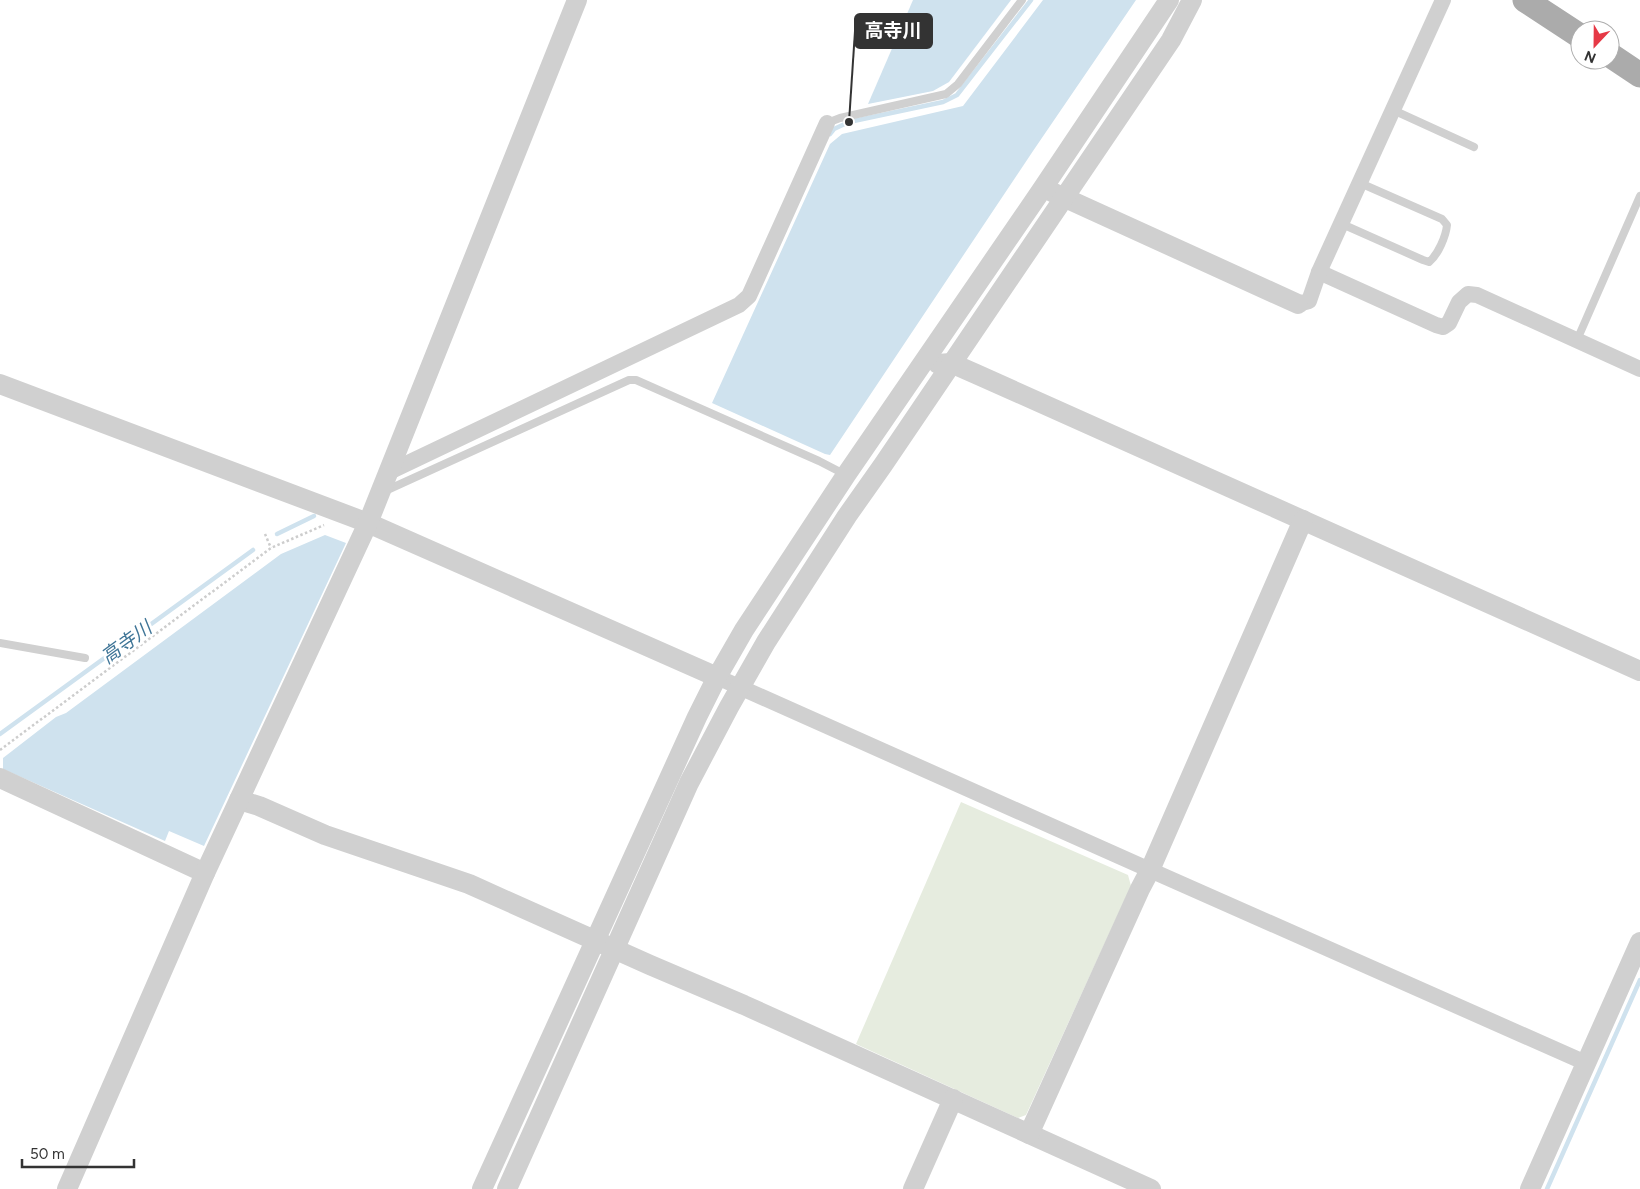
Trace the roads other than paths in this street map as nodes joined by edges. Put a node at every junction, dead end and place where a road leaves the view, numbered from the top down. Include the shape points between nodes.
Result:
1 (577, 0) edge
2 (1022, 0) edge
3 (1169, 0) edge
4 (1192, 0) edge
5 (1443, 0) edge
6 (1525, 0) edge
7 (1570, 29) edge
8 (1620, 62) edge
9 (1640, 75) edge
10 (1393, 110) junction
11 (827, 123) joint
12 (1474, 148) dead end
13 (1360, 183) junction
14 (1043, 188) junction
15 (1640, 196) edge
16 (1064, 198) junction
17 (1342, 224) junction
18 (1320, 272) junction
19 (1298, 304) joint
20 (950, 321) junction
21 (1577, 340) junction
22 (951, 363) junction
23 (1640, 368) edge
24 (914, 375) junction
25 (0, 384) edge
26 (387, 473) junction
27 (846, 475) junction
28 (379, 494) junction
29 (360, 520) junction
30 (1303, 520) junction
31 (0, 643) edge
32 (85, 658) dead end
33 (1640, 671) edge
34 (717, 676) junction
35 (740, 686) junction
36 (0, 778) edge
37 (238, 800) junction
38 (1150, 870) junction
39 (205, 873) junction
40 (596, 941) junction
41 (1640, 942) edge
42 (615, 949) junction
43 (1586, 1063) junction
44 (953, 1099) junction
45 (1029, 1134) junction
46 (67, 1189) edge
47 (482, 1189) edge
48 (507, 1189) edge
49 (913, 1189) edge
50 (1151, 1189) edge
51 (1530, 1189) edge

1 - 26 street
2 - 11 lane via 958,84 946,94
3 - 14 street
4 - 16 street via 1171,40
5 - 10 street
6 - 7 main road
8 - 9 main road
10 - 12 lane
10 - 13 street
11 - 26 street via 749,296 739,306
13 - 17 street
13 - 17 lane via 1442,219 1446,230 1434,258 1429,262 1423,260
14 - 16 street
14 - 20 street
15 - 21 lane
16 - 19 street
16 - 22 street
17 - 18 street
18 - 19 street via 1308,301
18 - 21 street via 1443,327 1468,294 1477,295
20 - 22 street via 946,334
20 - 24 street
21 - 23 street
22 - 24 street via 934,364
22 - 30 street
22 - 35 street via 846,516
24 - 27 street
25 - 29 street
26 - 28 street
27 - 28 lane via 636,380 629,380
27 - 34 street
28 - 29 street
29 - 34 street
29 - 37 street
30 - 33 street
30 - 38 street
31 - 32 lane
34 - 35 street
34 - 40 street
35 - 38 street
35 - 42 street via 690,783
36 - 39 street
37 - 39 street
37 - 40 street via 325,835 469,884
38 - 43 street
38 - 45 street
39 - 46 street
40 - 42 street
40 - 47 street
41 - 43 street
42 - 44 street
42 - 48 street
43 - 51 street
44 - 45 street
44 - 49 street
45 - 50 street

